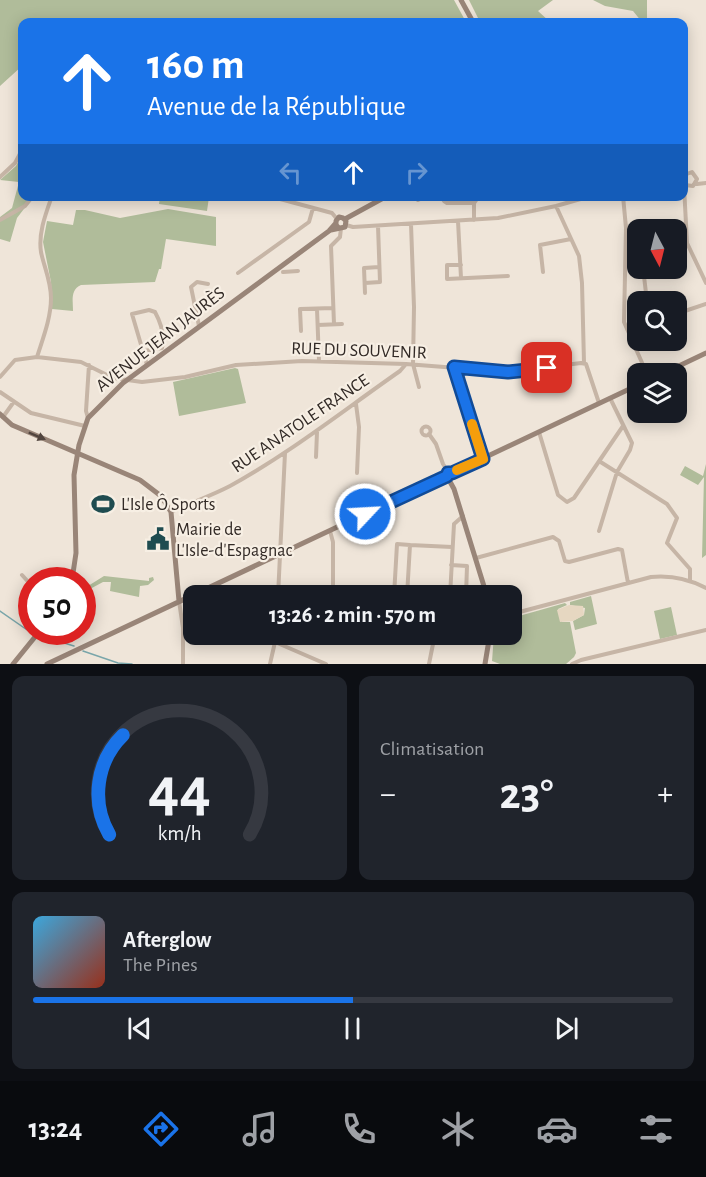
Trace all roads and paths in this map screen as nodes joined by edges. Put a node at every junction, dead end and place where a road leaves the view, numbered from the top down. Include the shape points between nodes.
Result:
1 (461, 0) edge
2 (471, 18) edge
3 (18, 157) edge
4 (688, 174) edge
5 (0, 177) edge
6 (697, 177) junction
7 (706, 182) edge
8 (696, 184) junction
9 (688, 186) edge
10 (691, 187) junction
11 (688, 194) edge
12 (29, 201) edge
13 (50, 201) edge
14 (287, 201) edge
15 (379, 201) edge
16 (445, 201) edge
17 (574, 201) edge
18 (623, 201) edge
19 (686, 201) edge
20 (474, 203) joint
21 (556, 206) junction
22 (313, 208) junction
23 (686, 219) edge
24 (0, 220) edge
25 (474, 220) junction
26 (458, 221) junction
27 (341, 224) junction
28 (411, 224) junction
29 (378, 226) junction
30 (571, 239) junction
31 (687, 243) edge
32 (460, 265) junction
33 (379, 267) junction
34 (298, 271) dead end
35 (283, 272) dead end
36 (543, 272) dead end
37 (238, 273) dead end
38 (508, 276) dead end
39 (461, 278) junction
40 (365, 283) junction
41 (706, 283) edge
42 (208, 284) dead end
43 (365, 293) dead end
44 (706, 304) edge
45 (333, 308) junction
46 (317, 309) junction
47 (687, 310) edge
48 (334, 324) junction
49 (342, 324) dead end
50 (318, 325) junction
51 (199, 326) junction
52 (301, 331) dead end
53 (144, 351) junction
54 (706, 353) edge
55 (37, 357) junction
56 (319, 361) junction
57 (584, 363) junction
58 (642, 363) edge
59 (685, 363) edge
60 (406, 364) junction
61 (413, 364) junction
62 (89, 365) junction
63 (147, 365) junction
64 (454, 367) junction
65 (0, 377) edge
66 (126, 381) junction
67 (418, 387) dead end
68 (627, 390) edge
69 (0, 392) edge
70 (610, 398) junction
71 (13, 403) junction
72 (599, 403) junction
73 (356, 404) junction
74 (1, 416) edge
75 (88, 417) junction
76 (86, 426) junction
77 (623, 426) junction
78 (317, 431) junction
79 (540, 432) junction
80 (429, 434) dead end
81 (77, 453) junction
82 (285, 453) junction
83 (316, 457) dead end
84 (483, 459) junction
85 (599, 461) junction
86 (617, 472) junction
87 (357, 473) dead end
88 (450, 475) junction
89 (171, 512) junction
90 (463, 516) junction
91 (330, 531) junction
92 (599, 531) dead end
93 (410, 545) junction
94 (452, 547) junction
95 (280, 554) junction
96 (476, 558) junction
97 (451, 565) junction
98 (75, 567) edge
99 (690, 580) junction
100 (628, 583) junction
101 (279, 585) edge
102 (333, 585) edge
103 (395, 585) edge
104 (408, 585) edge
105 (450, 585) edge
106 (466, 585) edge
107 (484, 585) edge
108 (706, 588) edge
109 (179, 601) junction
110 (522, 611) edge
111 (706, 630) edge
112 (28, 645) edge
113 (274, 645) edge
114 (282, 645) edge
115 (433, 645) edge
116 (488, 645) edge
117 (13, 664) edge
118 (47, 664) edge
119 (183, 664) edge
120 (270, 664) edge
121 (326, 664) edge
122 (429, 664) edge
123 (485, 664) edge
124 (572, 664) edge

1 - 2 main road
3 - 5 street
4 - 6 street
6 - 7 street
6 - 8 street
7 - 8 street
8 - 10 street
9 - 10 street
10 - 11 street
12 - 24 street
13 - 55 street via 41,240 50,309
14 - 22 street
15 - 27 main road, AVENUE JEAN JAURÈS
16 - 20 street
17 - 21 street
18 - 58 street via 624,322
19 - 23 street
20 - 25 street
21 - 25 street
21 - 30 street
22 - 27 street via 332,213
22 - 37 street via 309,222
25 - 26 street
26 - 28 street
26 - 32 street
27 - 29 street
27 - 45 street via 340,237 331,246
27 - 51 main road, AVENUE JEAN JAURÈS
28 - 29 street
28 - 61 street
29 - 33 street
30 - 36 street via 540,245
30 - 57 street via 580,264
31 - 41 street
32 - 39 street
32 - 39 street via 447,265 447,279
33 - 40 street via 364,268
33 - 40 street via 380,282
34 - 35 street
38 - 39 street
40 - 43 street
42 - 51 street via 197,282 191,287
44 - 47 street
45 - 46 street
45 - 48 street
46 - 50 street
46 - 52 street via 300,309
48 - 49 street
48 - 50 street
50 - 56 street
51 - 63 main road, AVENUE JEAN JAURÈS
53 - 53 street via 132,314 149,310 155,312 162,325 163,344 162,348
53 - 63 street
54 - 59 main road
55 - 62 street, RUE DU SOUVENIR
55 - 65 street via 15,360
56 - 60 street, RUE DU SOUVENIR
56 - 66 street, RUE DU SOUVENIR via 237,365 185,377
57 - 64 street, RUE DU SOUVENIR via 514,372
57 - 72 street
60 - 61 street, RUE DU SOUVENIR
60 - 73 street, RUE ANATOLE FRANCE
61 - 64 street, RUE DU SOUVENIR
61 - 67 street
62 - 66 street, RUE DU SOUVENIR
62 - 75 street
63 - 66 main road, AVENUE JEAN JAURÈS
64 - 84 street
66 - 75 main road, AVENUE JEAN JAURÈS
68 - 70 main road
69 - 71 street
70 - 72 main road
70 - 77 street
71 - 74 street
71 - 76 street via 38,416
72 - 79 main road
73 - 78 street, RUE ANATOLE FRANCE
73 - 87 street
74 -> 81 main road via 12,425
75 - 76 main road, AVENUE JEAN JAURÈS
76 - 81 main road, AVENUE JEAN JAURÈS
77 - 85 street
77 - 86 street via 632,443
78 - 82 street, RUE ANATOLE FRANCE
78 - 83 street
79 - 84 main road
79 - 85 street via 558,495 565,501 574,498
80 - 88 street
81 - 89 main road via 148,485
81 - 98 main road, AVENUE JEAN JAURÈS
82 - 89 street, RUE ANATOLE FRANCE via 228,487
82 - 95 street
84 - 88 main road
85 - 86 street
86 - 92 street
86 - 99 street via 675,513 677,518 667,543 690,569
88 - 90 main road
88 - 91 main road
89 - 109 main road
90 - 94 street via 454,524
90 - 96 main road
91 - 95 main road
91 - 102 street
93 - 94 street
93 - 103 street via 397,544
93 - 104 street
94 - 97 street
95 - 101 street
95 - 109 main road
96 - 100 street via 553,537 569,562 622,550
96 - 107 main road
97 - 105 street
97 - 106 street via 467,566
99 - 100 street via 662,576
99 - 108 street
100 - 110 street
109 - 118 main road
109 - 119 street
111 - 124 street
112 - 117 main road
113 - 120 street
114 - 121 street
115 - 122 street
116 - 123 main road

